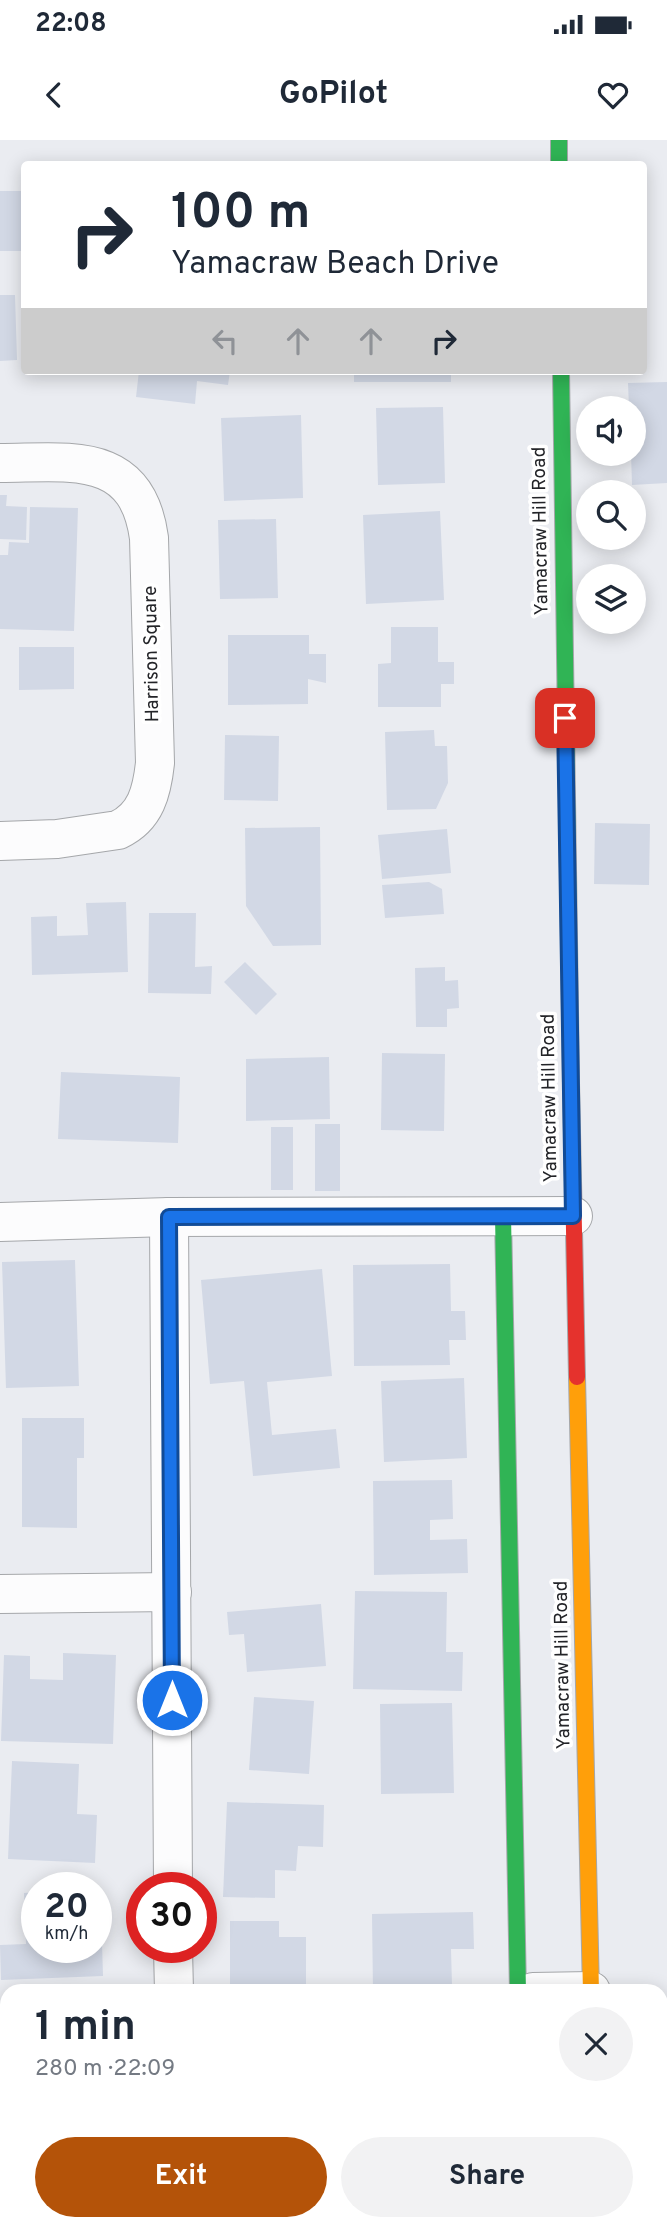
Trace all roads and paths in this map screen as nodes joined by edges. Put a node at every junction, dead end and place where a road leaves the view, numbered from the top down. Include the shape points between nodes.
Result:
1 (559, 140) edge
2 (559, 161) edge
3 (561, 375) edge
4 (0, 463) edge
5 (0, 841) edge
6 (503, 1216) junction
7 (573, 1216) junction
8 (169, 1217) junction
9 (0, 1222) edge
10 (172, 1592) junction
11 (0, 1594) edge
12 (173, 1872) edge
13 (173, 1963) edge
14 (174, 1984) edge
15 (518, 1984) edge
16 (591, 1984) edge

1 - 2 main road
3 - 7 main road, Yamacraw Hill Road
4 - 5 street, Harrison Square via 96,466 116,475 138,498 149,538 155,762 148,798 126,826 57,839
6 - 7 street
6 - 8 street
6 - 15 main road
7 - 16 main road, Yamacraw Hill Road
8 - 9 street
8 - 10 street
10 - 11 street
10 - 12 street
13 - 14 street

